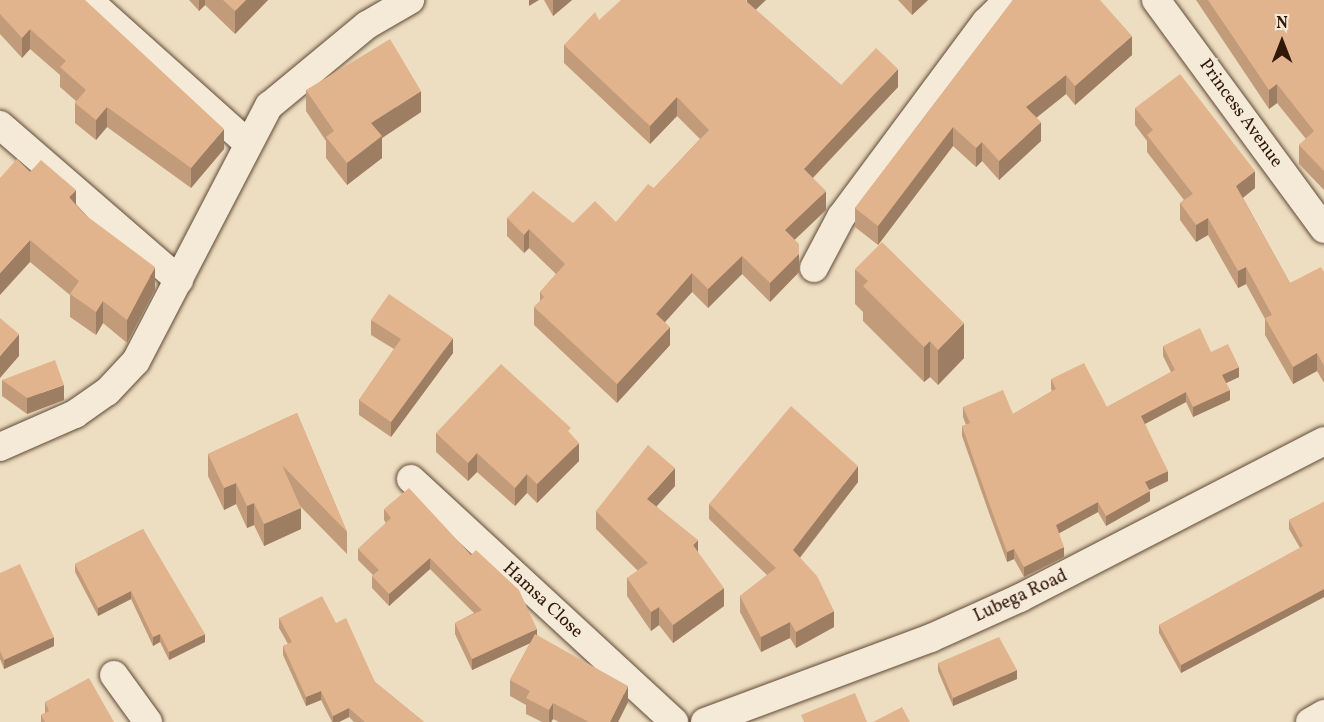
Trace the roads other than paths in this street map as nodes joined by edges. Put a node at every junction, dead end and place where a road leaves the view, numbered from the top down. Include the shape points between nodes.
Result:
1 (88, 0) edge
2 (410, 0) edge
3 (1008, 0) edge
4 (1156, 0) edge
5 (0, 125) edge
6 (246, 142) junction
7 (1324, 229) edge
8 (814, 268) dead end
9 (178, 280) junction
10 (1324, 441) edge
11 (0, 447) edge
12 (411, 479) dead end
13 (114, 675) dead end
14 (1324, 714) edge
15 (148, 722) edge
16 (674, 722) edge
17 (705, 722) edge
18 (1310, 722) edge

1 - 6 street
2 - 6 street via 301,77 269,106
3 - 8 street via 986,22 841,217
4 - 7 street, Princess Avenue
5 - 9 street
6 - 9 street
9 - 11 street via 136,361 107,392 75,414
10 - 17 street, Lubega Road via 1020,598 931,638
12 - 16 street, Hamsa Close
13 - 15 street
14 - 18 street

